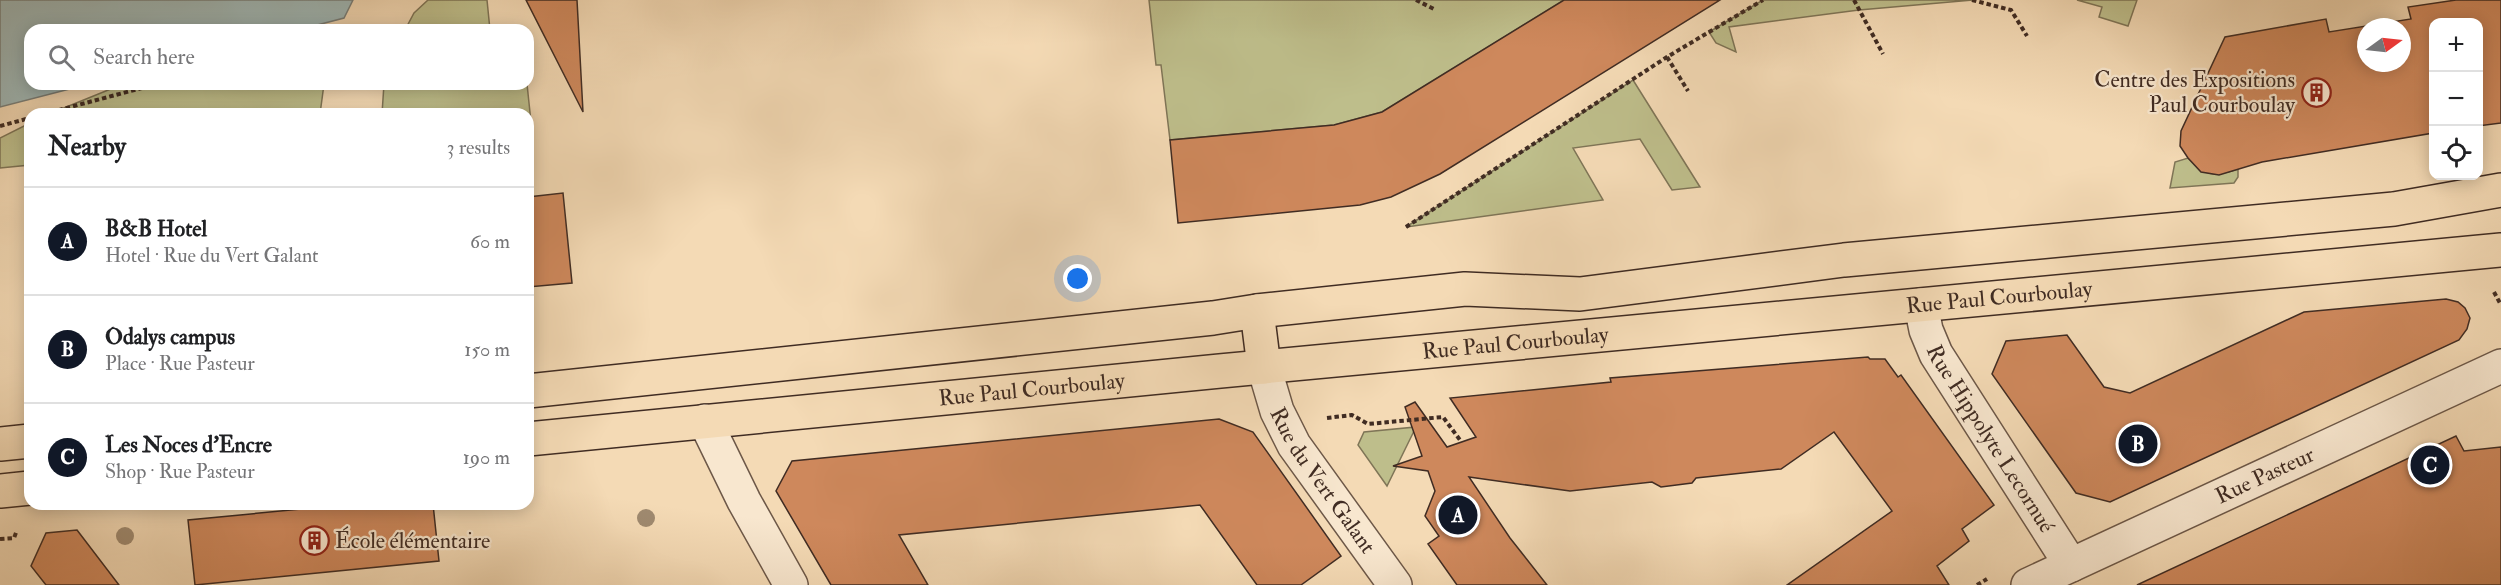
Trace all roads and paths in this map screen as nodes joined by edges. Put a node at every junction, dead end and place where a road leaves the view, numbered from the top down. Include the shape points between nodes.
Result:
1 (1416, 0) edge
2 (1763, 0) edge
3 (1854, 0) edge
4 (1972, 0) edge
5 (1434, 9) dead end
6 (2027, 36) dead end
7 (1882, 54) dead end
8 (1667, 57) junction
9 (134, 90) edge
10 (1688, 91) dead end
11 (67, 108) edge
12 (24, 120) edge
13 (0, 126) edge
14 (2501, 190) edge
15 (1406, 227) dead end
16 (2501, 250) edge
17 (1921, 305) junction
18 (1257, 311) junction
19 (2501, 366) edge
20 (1264, 367) junction
21 (534, 390) edge
22 (1443, 417) dead end
23 (705, 421) junction
24 (534, 438) edge
25 (1460, 440) dead end
26 (24, 442) edge
27 (0, 444) edge
28 (24, 489) edge
29 (0, 491) edge
30 (2071, 565) junction
31 (791, 585) edge
32 (1395, 585) edge
33 (2028, 585) edge

1 - 5 path
2 - 8 path
3 - 7 path
4 - 6 path via 2011,10
8 - 10 path
8 - 15 path
9 - 11 path
12 - 13 path
14 - 18 main road, Rue Paul Courboulay via 2394,209 1844,260 1580,294 1465,289
16 - 17 main road, Rue Paul Courboulay
17 - 20 main road, Rue Paul Courboulay
17 - 30 street, Rue Hippolyte Lecornué via 1936,354
18 - 20 main road
18 - 21 main road, Rue Paul Courboulay
19 - 30 street, Rue Pasteur
20 - 23 main road, Rue Paul Courboulay
20 - 32 street, Rue du Vert Galant via 1277,411 1293,445
22 - 25 path
23 - 24 main road, Rue Paul Courboulay
23 - 31 street
26 - 27 main road
28 - 29 main road
30 - 33 street, Rue Pasteur

